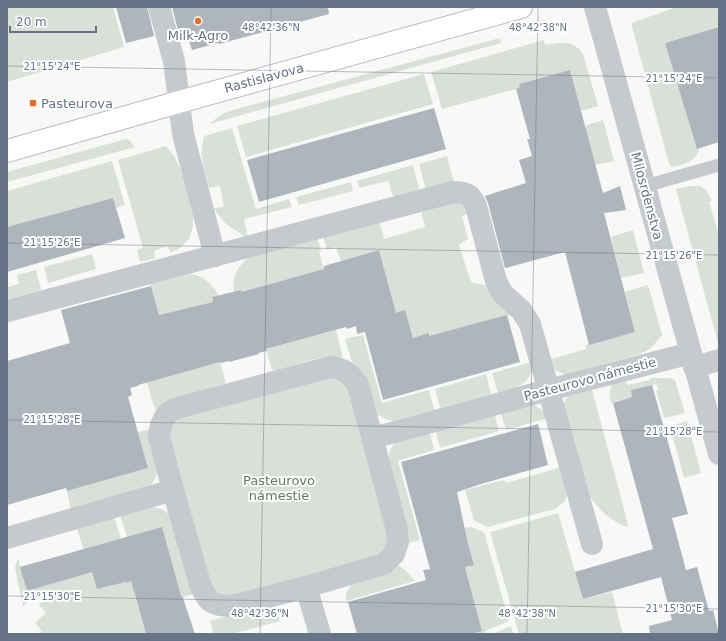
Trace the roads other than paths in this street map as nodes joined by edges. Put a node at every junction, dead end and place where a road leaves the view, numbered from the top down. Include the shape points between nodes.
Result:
1 (159, 7) edge
2 (521, 7) edge
3 (595, 7) edge
4 (179, 102) junction
5 (7, 151) edge
6 (719, 165) edge
7 (645, 186) junction
8 (215, 256) junction
9 (7, 311) edge
10 (693, 360) junction
11 (719, 360) edge
12 (548, 390) junction
13 (373, 438) junction
14 (719, 454) edge
15 (173, 490) junction
16 (7, 538) edge
17 (592, 544) dead end
18 (306, 587) junction
19 (320, 634) edge

1 - 4 street via 174,61
2 - 4 street, Rastislavova
3 - 7 street, Milosrdenstva
4 - 5 street, Rastislavova
4 - 8 street via 183,134
6 - 7 lane
7 - 10 street, Milosrdenstva
8 - 9 street
8 - 12 street via 453,192 470,195 476,206 496,282 502,293 521,310 530,324
10 - 11 street, Pasteurovo námestie
10 - 12 street, Pasteurovo námestie
10 - 14 street, Milosrdenstva
12 - 13 street, Pasteurovo námestie
12 - 17 street
13 - 15 street via 358,385 342,368 330,367 174,409 166,415 159,436
13 - 18 street via 397,530 398,542 394,554 384,564
15 - 16 street
15 - 18 street via 200,584 205,596 212,603 232,606
18 - 19 street

